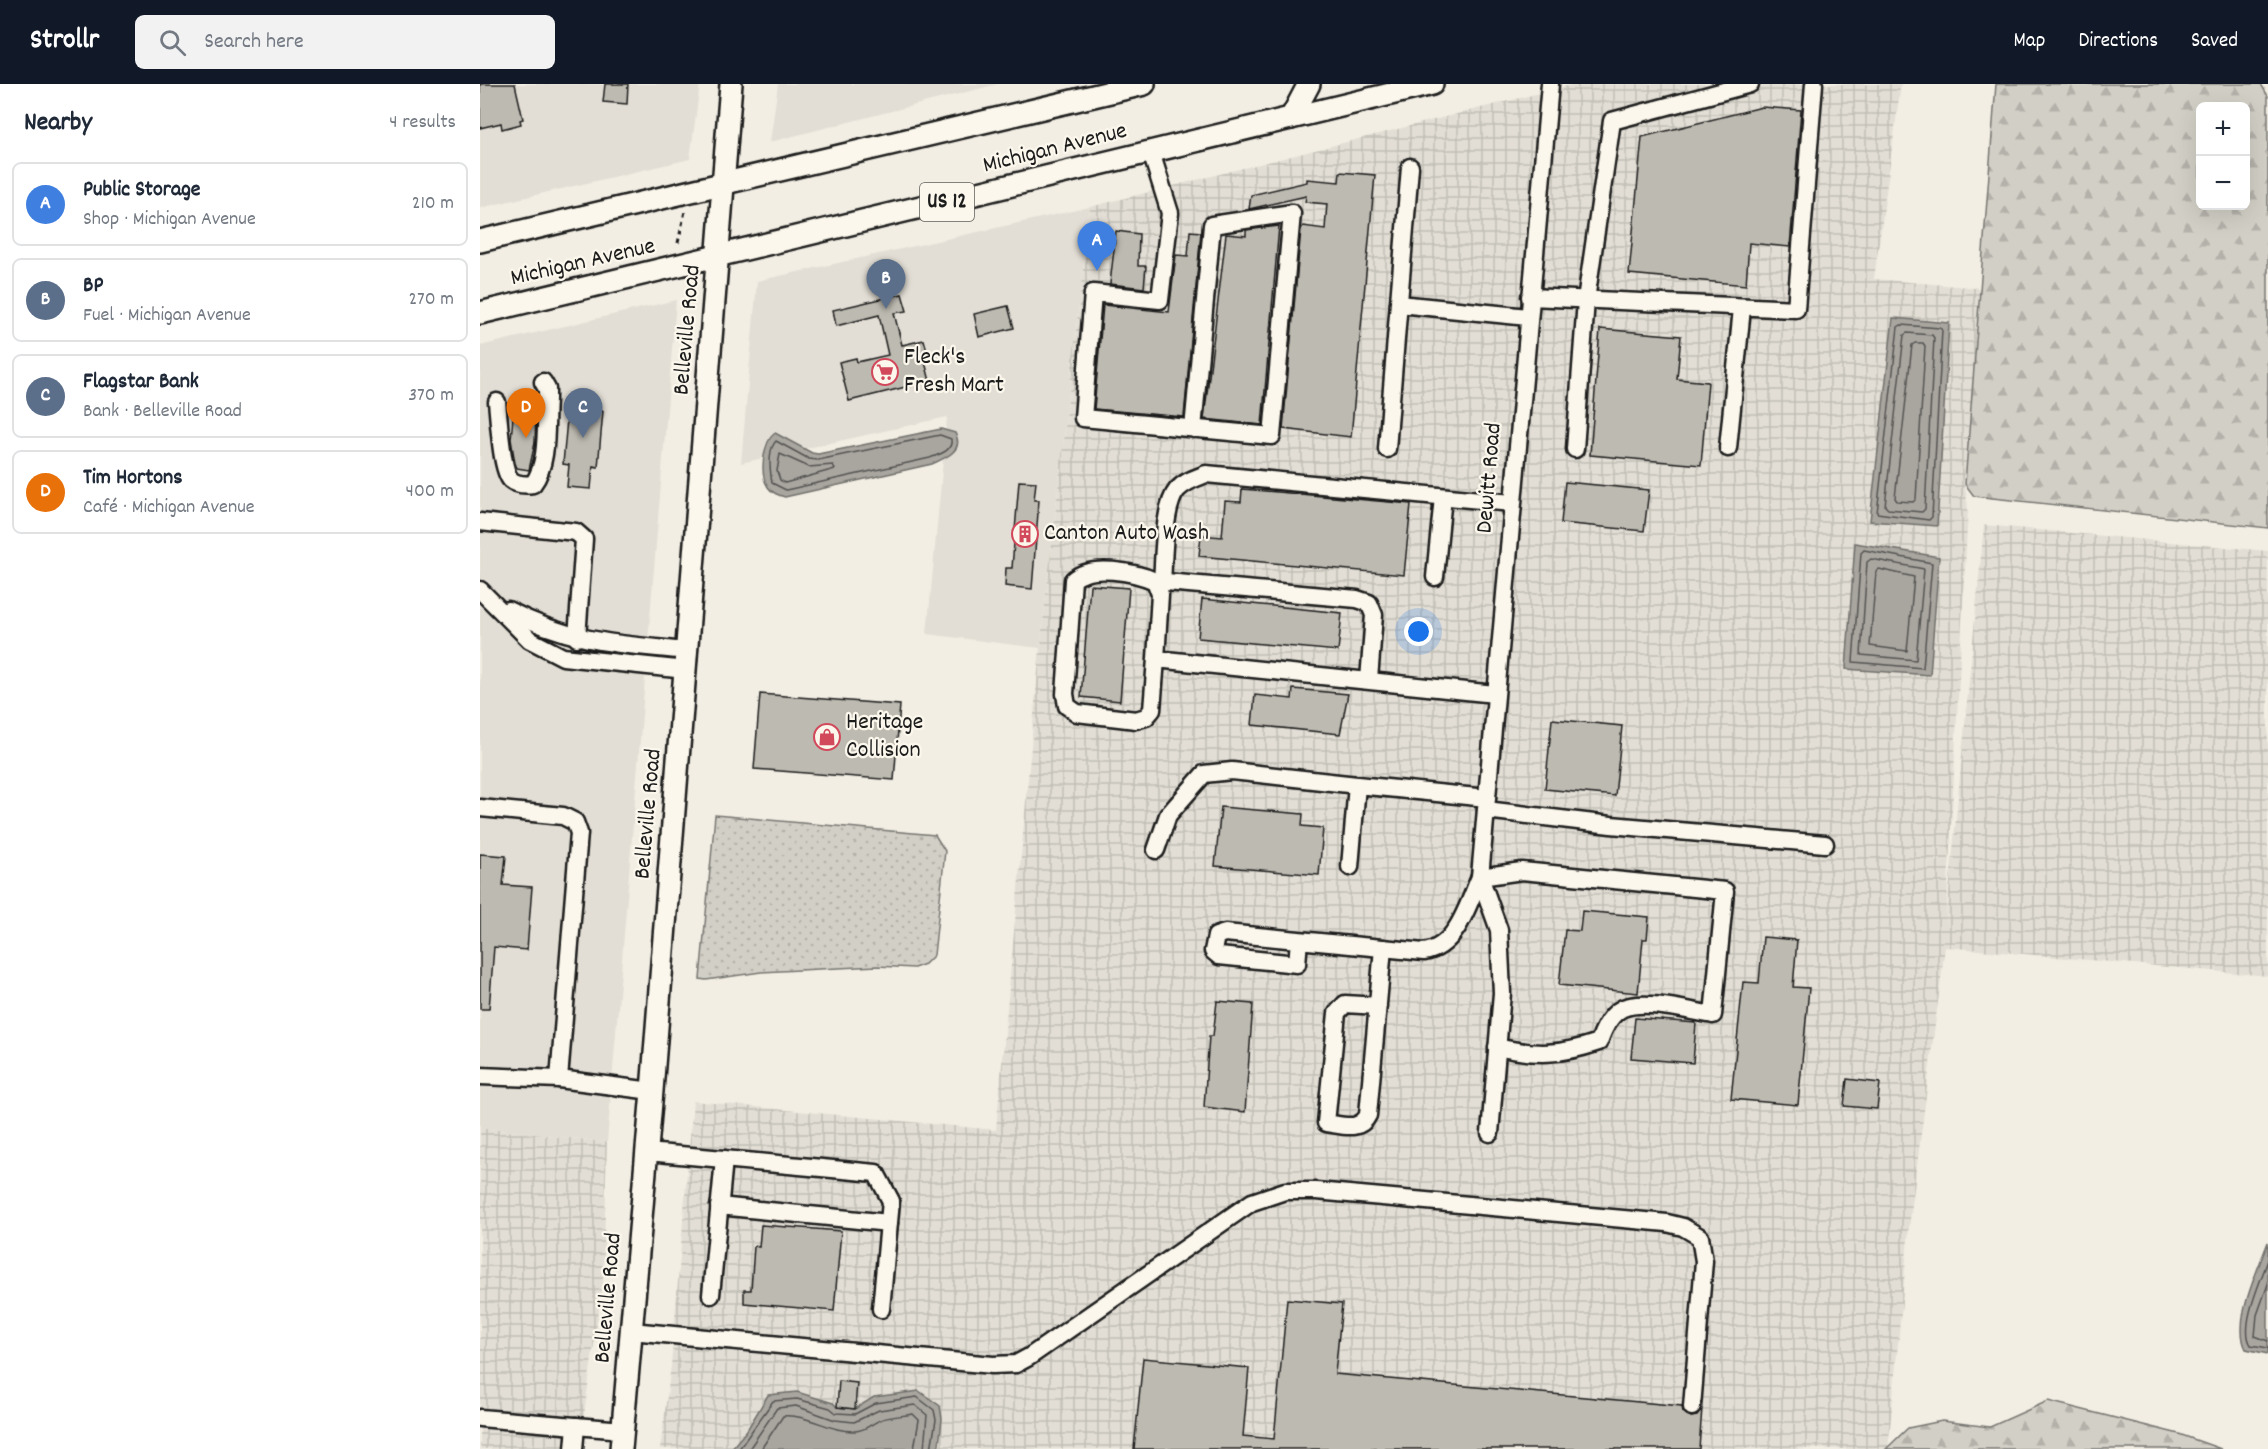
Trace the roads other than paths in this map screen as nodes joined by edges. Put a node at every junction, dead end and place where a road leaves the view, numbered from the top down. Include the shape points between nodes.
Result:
1 (731, 84) edge
2 (1144, 84) edge
3 (1309, 84) edge
4 (1432, 84) edge
5 (1550, 84) edge
6 (1750, 84) edge
7 (1814, 84) edge
8 (1094, 90) edge
9 (1291, 118) junction
10 (1151, 152) junction
11 (1410, 167) dead end
12 (724, 183) junction
13 (480, 241) edge
14 (719, 257) junction
15 (1530, 297) junction
16 (1586, 300) junction
17 (1399, 304) junction
18 (1742, 308) junction
19 (480, 313) edge
20 (1528, 317) junction
21 (543, 382) dead end
22 (497, 402) dead end
23 (1193, 429) junction
24 (1728, 448) dead end
25 (1387, 449) dead end
26 (1575, 449) dead end
27 (1443, 496) junction
28 (1512, 503) junction
29 (480, 522) edge
30 (1435, 577) dead end
31 (1159, 582) junction
32 (480, 590) edge
33 (499, 606) junction
34 (577, 638) junction
35 (1156, 659) junction
36 (687, 660) junction
37 (1369, 680) junction
38 (1495, 694) junction
39 (1357, 784) junction
40 (1486, 804) junction
41 (480, 808) edge
42 (1825, 844) dead end
43 (1156, 850) dead end
44 (1350, 867) dead end
45 (1480, 877) junction
46 (1299, 940) junction
47 (1383, 948) junction
48 (1378, 1006) junction
49 (1497, 1047) junction
50 (480, 1076) edge
51 (559, 1079) junction
52 (652, 1091) junction
53 (1490, 1133) dead end
54 (647, 1152) junction
55 (724, 1159) junction
56 (719, 1206) junction
57 (889, 1223) junction
58 (711, 1295) dead end
59 (881, 1309) dead end
60 (632, 1331) junction
61 (1692, 1407) dead end
62 (480, 1418) edge
63 (576, 1426) junction
64 (622, 1439) edge
65 (574, 1449) edge

1 - 12 main road, Belleville Road
2 - 8 main road, Michigan Avenue
3 - 9 main road
4 - 9 main road, Michigan Avenue / US 12
5 - 15 street, Dewitt Road
6 - 16 street via 1612,121
7 - 18 street via 1796,309
8 - 12 main road, Michigan Avenue
9 - 10 main road, Michigan Avenue / US 12
10 - 14 main road, Michigan Avenue / US 12
10 - 23 street via 1170,213 1160,300 1093,293 1083,418
11 - 17 street
12 - 13 main road, Michigan Avenue
12 - 14 main road, Belleville Road
14 - 19 main road, Michigan Avenue / US 12
14 - 36 main road, Belleville Road
15 - 16 street
15 - 20 street, Dewitt Road
16 - 18 street
16 - 26 street
17 - 20 street
17 - 25 street
18 - 24 street
20 - 28 street, Dewitt Road
21 - 22 street via 547,400 542,465 533,484 512,480 505,470
23 - 23 street via 1272,436 1292,213 1212,225
27 - 28 street
27 - 30 street
27 - 31 street via 1206,474 1192,479 1173,496
28 - 38 street, Dewitt Road
29 - 34 street via 576,532 584,539
31 - 35 street
31 - 35 street via 1143,576 1094,571 1081,572 1073,580 1066,706 1077,713 1136,720 1146,717 1152,710
31 - 37 street via 1369,603 1374,615
32 - 33 street
33 - 34 street via 545,629
33 - 36 street via 530,640 562,657
34 - 36 street
35 - 37 street
36 - 52 main road, Belleville Road
37 - 38 street
38 - 40 street, Dewitt Road
39 - 40 street
39 - 43 street via 1233,771 1204,774 1168,814
39 - 44 street
40 - 42 street via 1611,825
40 - 45 street, Dewitt Road
41 - 51 street via 563,816 575,822 579,833
45 - 47 street via 1460,923 1445,944 1424,952
45 - 49 street via 1499,930 1502,993
45 - 49 street via 1522,871 1725,891 1713,1015 1651,1006 1622,1008 1606,1024 1599,1042 1567,1053 1526,1054
46 - 46 street via 1225,933 1216,936 1213,944 1219,956 1297,964
46 - 47 street
47 - 48 street
48 - 48 street via 1368,1115 1358,1126 1326,1123 1337,1013 1345,1004
49 - 53 street
50 - 51 street
51 - 52 street
52 - 54 main road, Belleville Road
54 - 55 street
54 - 60 main road, Belleville Road
55 - 56 street
55 - 57 street via 876,1173 891,1200
56 - 57 street
56 - 58 street
57 - 59 street
60 - 61 street via 1016,1364 1252,1202 1285,1191 1316,1191 1667,1223 1692,1231 1700,1237 1704,1261
60 - 64 main road, Belleville Road
62 - 63 street
63 - 64 street
63 - 65 street

